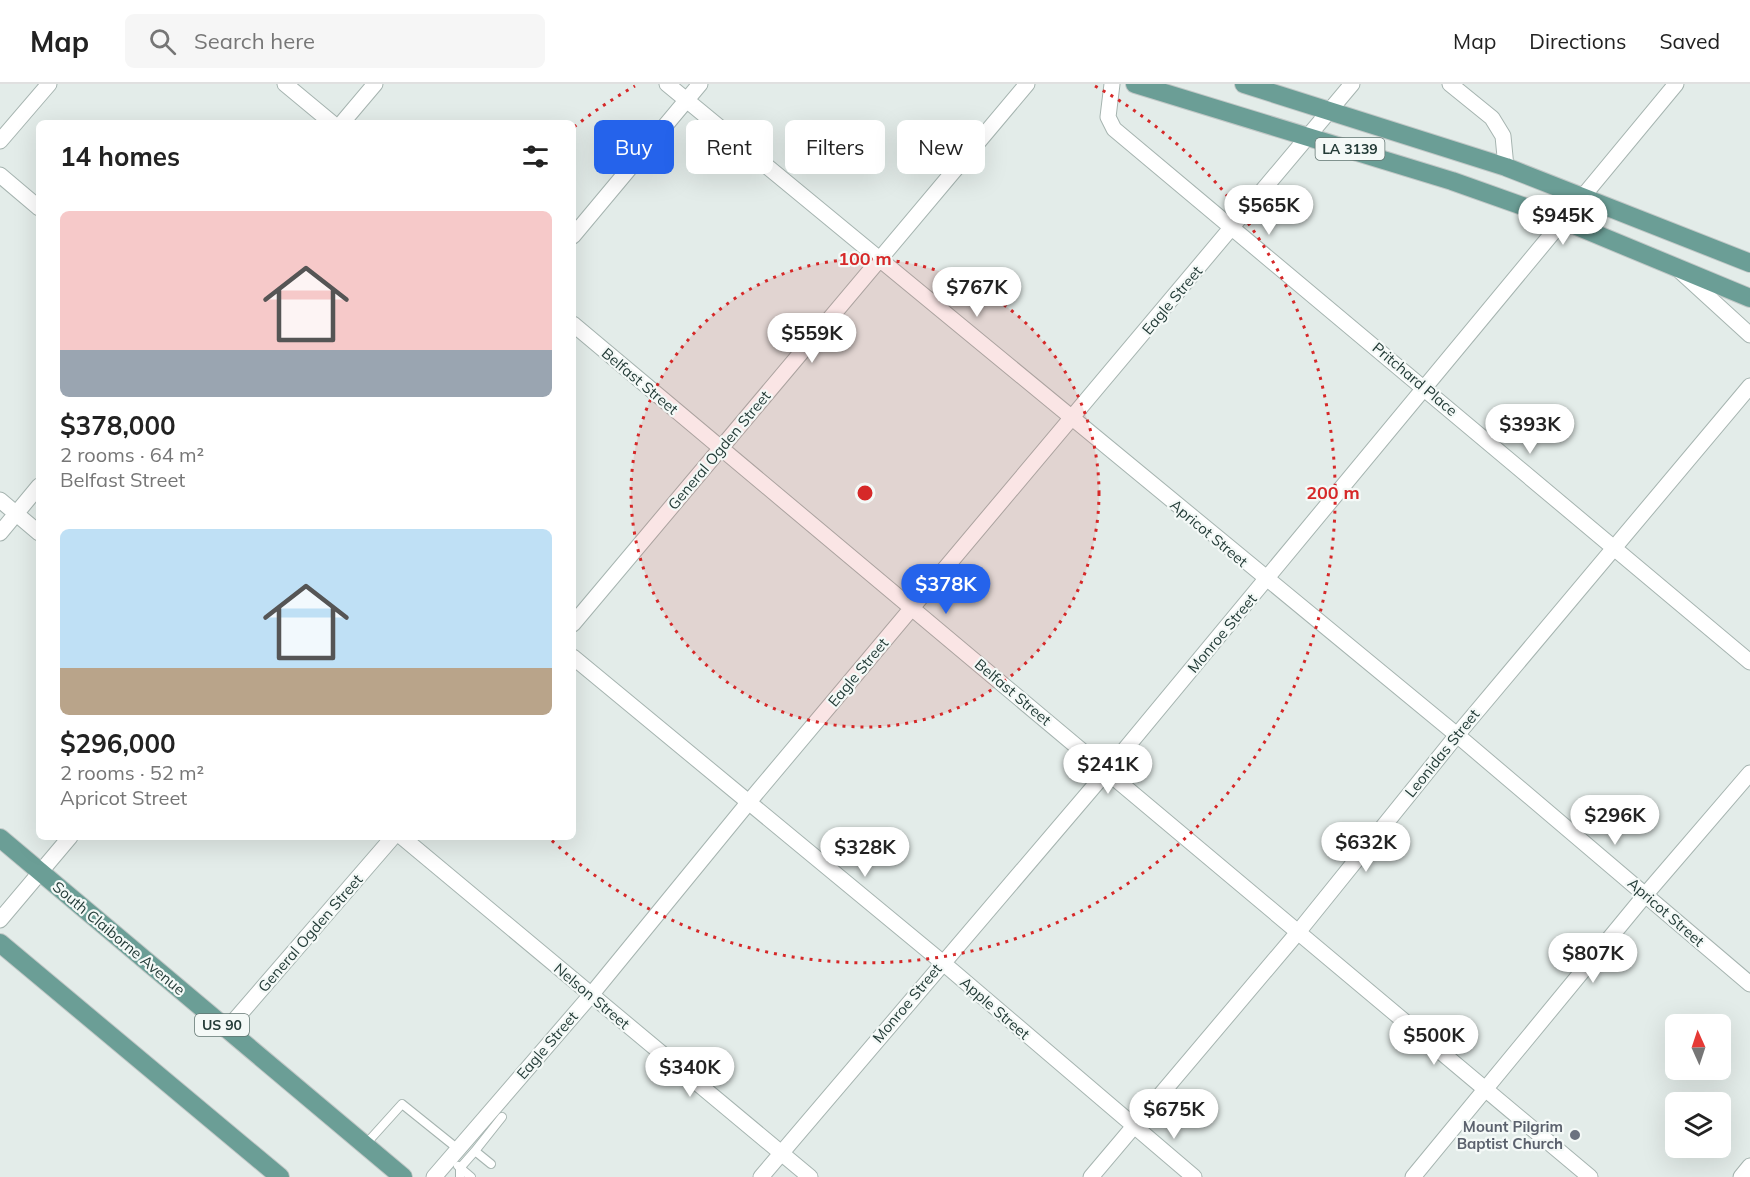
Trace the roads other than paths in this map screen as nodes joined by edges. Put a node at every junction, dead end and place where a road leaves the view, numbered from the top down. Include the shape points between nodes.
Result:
1 (49, 84) edge
2 (285, 84) edge
3 (375, 84) edge
4 (667, 84) edge
5 (700, 84) edge
6 (1027, 84) edge
7 (1112, 84) edge
8 (1135, 84) edge
9 (1244, 84) edge
10 (1352, 84) edge
11 (1450, 84) edge
12 (1676, 84) edge
13 (688, 100) junction
14 (1330, 109) junction
15 (328, 120) edge
16 (345, 120) edge
17 (1307, 136) junction
18 (0, 141) edge
19 (1506, 167) junction
20 (0, 175) edge
21 (1583, 196) junction
22 (36, 205) edge
23 (1562, 220) junction
24 (1233, 227) junction
25 (576, 232) edge
26 (879, 257) junction
27 (1750, 263) edge
28 (1677, 268) junction
29 (1750, 298) edge
30 (576, 327) edge
31 (1750, 335) edge
32 (1750, 386) edge
33 (1425, 388) junction
34 (1072, 420) junction
35 (721, 448) junction
36 (36, 490) edge
37 (0, 500) edge
38 (16, 514) junction
39 (36, 531) edge
40 (0, 533) edge
41 (1614, 546) junction
42 (1266, 580) junction
43 (912, 608) junction
44 (576, 620) edge
45 (576, 660) edge
46 (1750, 662) edge
47 (1457, 735) junction
48 (1107, 771) junction
49 (1750, 773) edge
50 (748, 803) junction
51 (0, 838) edge
52 (67, 840) edge
53 (390, 840) edge
54 (406, 840) edge
55 (40, 872) junction
56 (1646, 894) junction
57 (0, 920) edge
58 (1299, 931) junction
59 (0, 943) edge
60 (942, 962) junction
61 (1750, 984) edge
62 (591, 995) junction
63 (227, 1029) junction
64 (1485, 1088) junction
65 (502, 1117) dead end
66 (487, 1125) junction
67 (1133, 1128) junction
68 (365, 1145) junction
69 (475, 1151) junction
70 (781, 1153) junction
71 (457, 1163) edge
72 (491, 1164) dead end
73 (1750, 1167) edge
74 (280, 1177) edge
75 (403, 1177) edge
76 (434, 1177) edge
77 (471, 1177) edge
78 (761, 1177) edge
79 (810, 1177) edge
80 (1091, 1177) edge
81 (1194, 1177) edge
82 (1413, 1177) edge
83 (1590, 1177) edge
84 (1741, 1177) edge

1 - 18 street
2 - 15 street
3 - 16 street
4 - 13 street, Apricot Street
5 - 13 street
6 - 26 street, General Ogden Street
7 - 24 street, Pritchard Place via 1108,117 1114,129
8 - 17 main road, LA 3139
9 - 14 main road, LA 3139
10 - 14 street, Eagle Street
11 - 19 street via 1492,118 1503,136
12 - 21 street, Monroe Street
13 - 25 street
13 - 26 street, Apricot Street
14 - 17 street, Eagle Street
14 - 19 main road, LA 3139
17 - 23 main road, LA 3139
17 - 24 street, Eagle Street
19 - 21 main road, LA 3139
20 - 22 street
21 - 23 street, Monroe Street
21 - 27 main road
23 - 28 main road
23 - 33 street, Monroe Street
24 - 33 street, Pritchard Place
24 - 34 street, Eagle Street
26 - 34 street, Apricot Street
26 - 35 street, General Ogden Street
28 - 29 main road
28 - 31 street
30 - 35 street, Belfast Street
32 - 41 street, Leonidas Street
33 - 41 street, Pritchard Place
33 - 42 street, Monroe Street
34 - 42 street, Apricot Street
34 - 43 street, Eagle Street
35 - 43 street, Belfast Street
35 - 44 street, General Ogden Street
36 - 38 street
37 - 38 street
38 - 39 street
38 - 40 street
41 - 46 street, Pritchard Place
41 - 47 street, Leonidas Street
42 - 47 street, Apricot Street
42 - 48 street, Monroe Street
43 - 48 street, Belfast Street
43 - 50 street, Eagle Street
45 - 50 street, Apple Street
47 - 56 street, Apricot Street
47 - 58 street, Leonidas Street
48 - 58 street, Belfast Street
48 - 60 street, Monroe Street
49 - 56 street
50 - 60 street, Apple Street
50 - 62 street, Eagle Street
51 - 55 main road, South Claiborne Avenue / US 90
52 - 55 street
53 - 63 street, General Ogden Street
54 - 62 street, Nelson Street
55 - 57 street
55 - 63 main road, South Claiborne Avenue / US 90
56 - 61 street, Apricot Street
56 - 64 street
58 - 64 street, Belfast Street
58 - 67 street, Leonidas Street
59 - 74 main road
60 - 67 street, Apple Street
60 - 70 street, Monroe Street
62 - 66 street, Eagle Street
62 - 70 street, Nelson Street
63 - 68 main road, South Claiborne Avenue / US 90
64 - 82 street
64 - 83 street, Belfast Street
65 - 66 lane
66 - 69 lane
66 - 71 street, Eagle Street
67 - 80 street, Leonidas Street
67 - 81 street, Apple Street
68 - 71 lane via 402,1104
68 - 75 main road, South Claiborne Avenue / US 90
69 - 71 lane
69 - 72 lane
70 - 78 street, Monroe Street
70 - 79 street, Nelson Street
71 - 76 street, Eagle Street
71 - 77 lane
73 - 84 street

